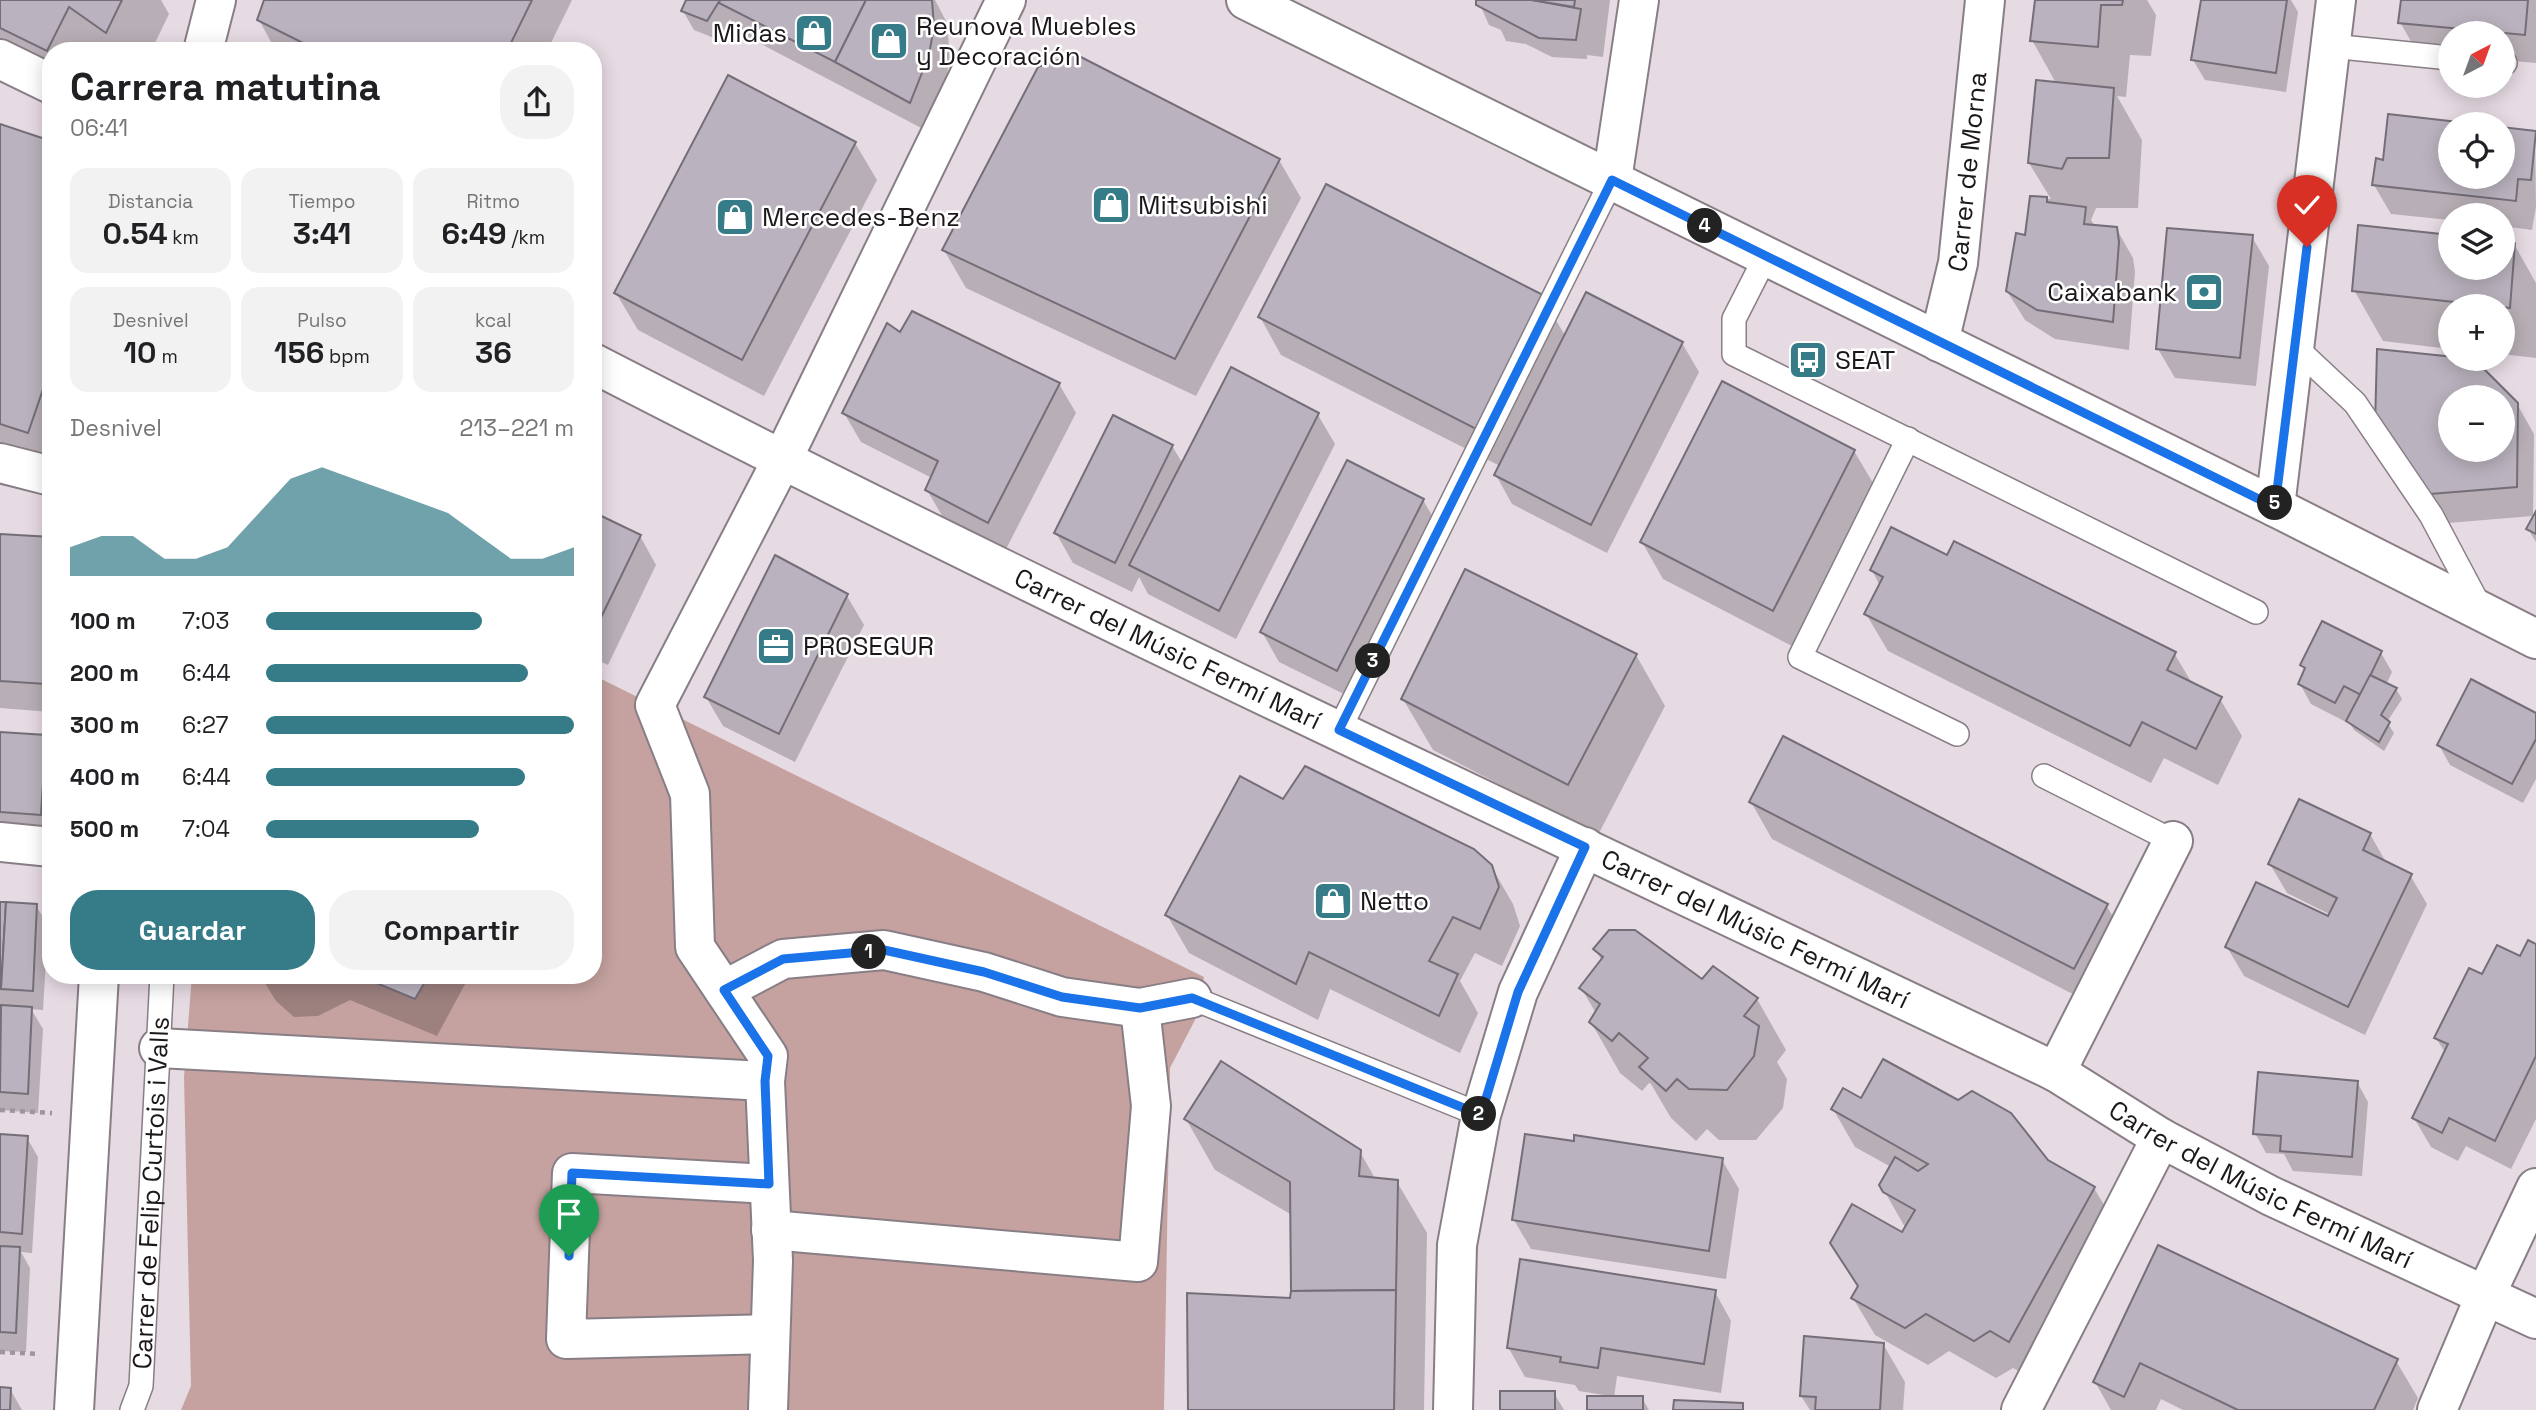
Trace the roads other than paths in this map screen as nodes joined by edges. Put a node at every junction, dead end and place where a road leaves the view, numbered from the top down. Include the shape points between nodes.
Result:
1 (216, 0) edge
2 (1006, 0) edge
3 (1639, 0) edge
4 (1985, 0) edge
5 (2336, 0) edge
6 (1250, 1) edge
7 (204, 42) edge
8 (2332, 46) junction
9 (2438, 57) edge
10 (0, 59) edge
11 (42, 80) edge
12 (1612, 180) junction
13 (1766, 256) junction
14 (1939, 342) junction
15 (2295, 347) junction
16 (602, 368) edge
17 (1908, 439) junction
18 (782, 460) junction
19 (0, 463) edge
20 (42, 474) edge
21 (2275, 507) junction
22 (2256, 612) dead end
23 (2483, 612) junction
24 (2536, 639) edge
25 (1339, 730) junction
26 (1956, 734) dead end
27 (2044, 776) dead end
28 (2173, 841) joint
29 (0, 842) edge
30 (42, 846) edge
31 (1585, 847) junction
32 (98, 984) edge
33 (162, 984) edge
34 (724, 990) junction
35 (1192, 998) joint
36 (1140, 1008) junction
37 (159, 1048) junction
38 (2056, 1072) junction
39 (765, 1081) junction
40 (1481, 1115) junction
41 (2161, 1138) junction
42 (769, 1184) junction
43 (2536, 1188) edge
44 (771, 1230) junction
45 (2486, 1294) junction
46 (2536, 1319) edge
47 (770, 1334) junction
48 (74, 1410) edge
49 (132, 1410) edge
50 (768, 1410) edge
51 (1453, 1410) edge
52 (2021, 1410) edge
53 (2437, 1410) edge

1 - 7 street
2 - 18 street
3 - 12 street
4 - 14 street, Carrer de Morna via 1958,263
5 - 8 street
6 - 12 street
8 - 9 lane
8 - 15 street
10 - 11 street
12 - 13 street
12 - 25 lane
13 - 14 street
13 - 17 lane via 1734,319 1734,354
14 - 21 street
15 - 21 street
15 - 23 lane via 2355,403 2431,515
16 - 18 street, Carrer del Músic Fermí Marí
17 - 22 lane
17 - 26 lane via 1800,657
18 - 25 street, Carrer del Músic Fermí Marí
18 - 34 street via 655,705 690,794 695,947
19 - 20 street
21 - 23 street
23 - 24 street
25 - 31 street, Carrer del Músic Fermí Marí
27 - 28 lane
28 - 38 street
29 - 30 street
31 - 38 street, Carrer del Músic Fermí Marí
31 - 40 street via 1518,992
32 - 48 street
33 - 37 lane, Carrer de Felip Curtois i Valls
34 - 36 street via 783,959 884,950 984,972 1062,997
34 - 39 street via 768,1056
35 - 36 street
35 - 40 lane
36 - 44 street via 1151,1106 1138,1262
37 - 39 street
37 - 49 lane, Carrer de Felip Curtois i Valls via 141,1386
38 - 41 street, Carrer del Músic Fermí Marí
39 - 42 street
40 - 51 street via 1457,1245
41 - 45 street, Carrer del Músic Fermí Marí via 2271,1196
41 - 52 street
42 - 44 street
42 - 47 street via 572,1173 566,1339
43 - 45 street
44 - 47 street
45 - 46 street, Carrer del Músic Fermí Marí
45 - 53 street
47 - 50 street

